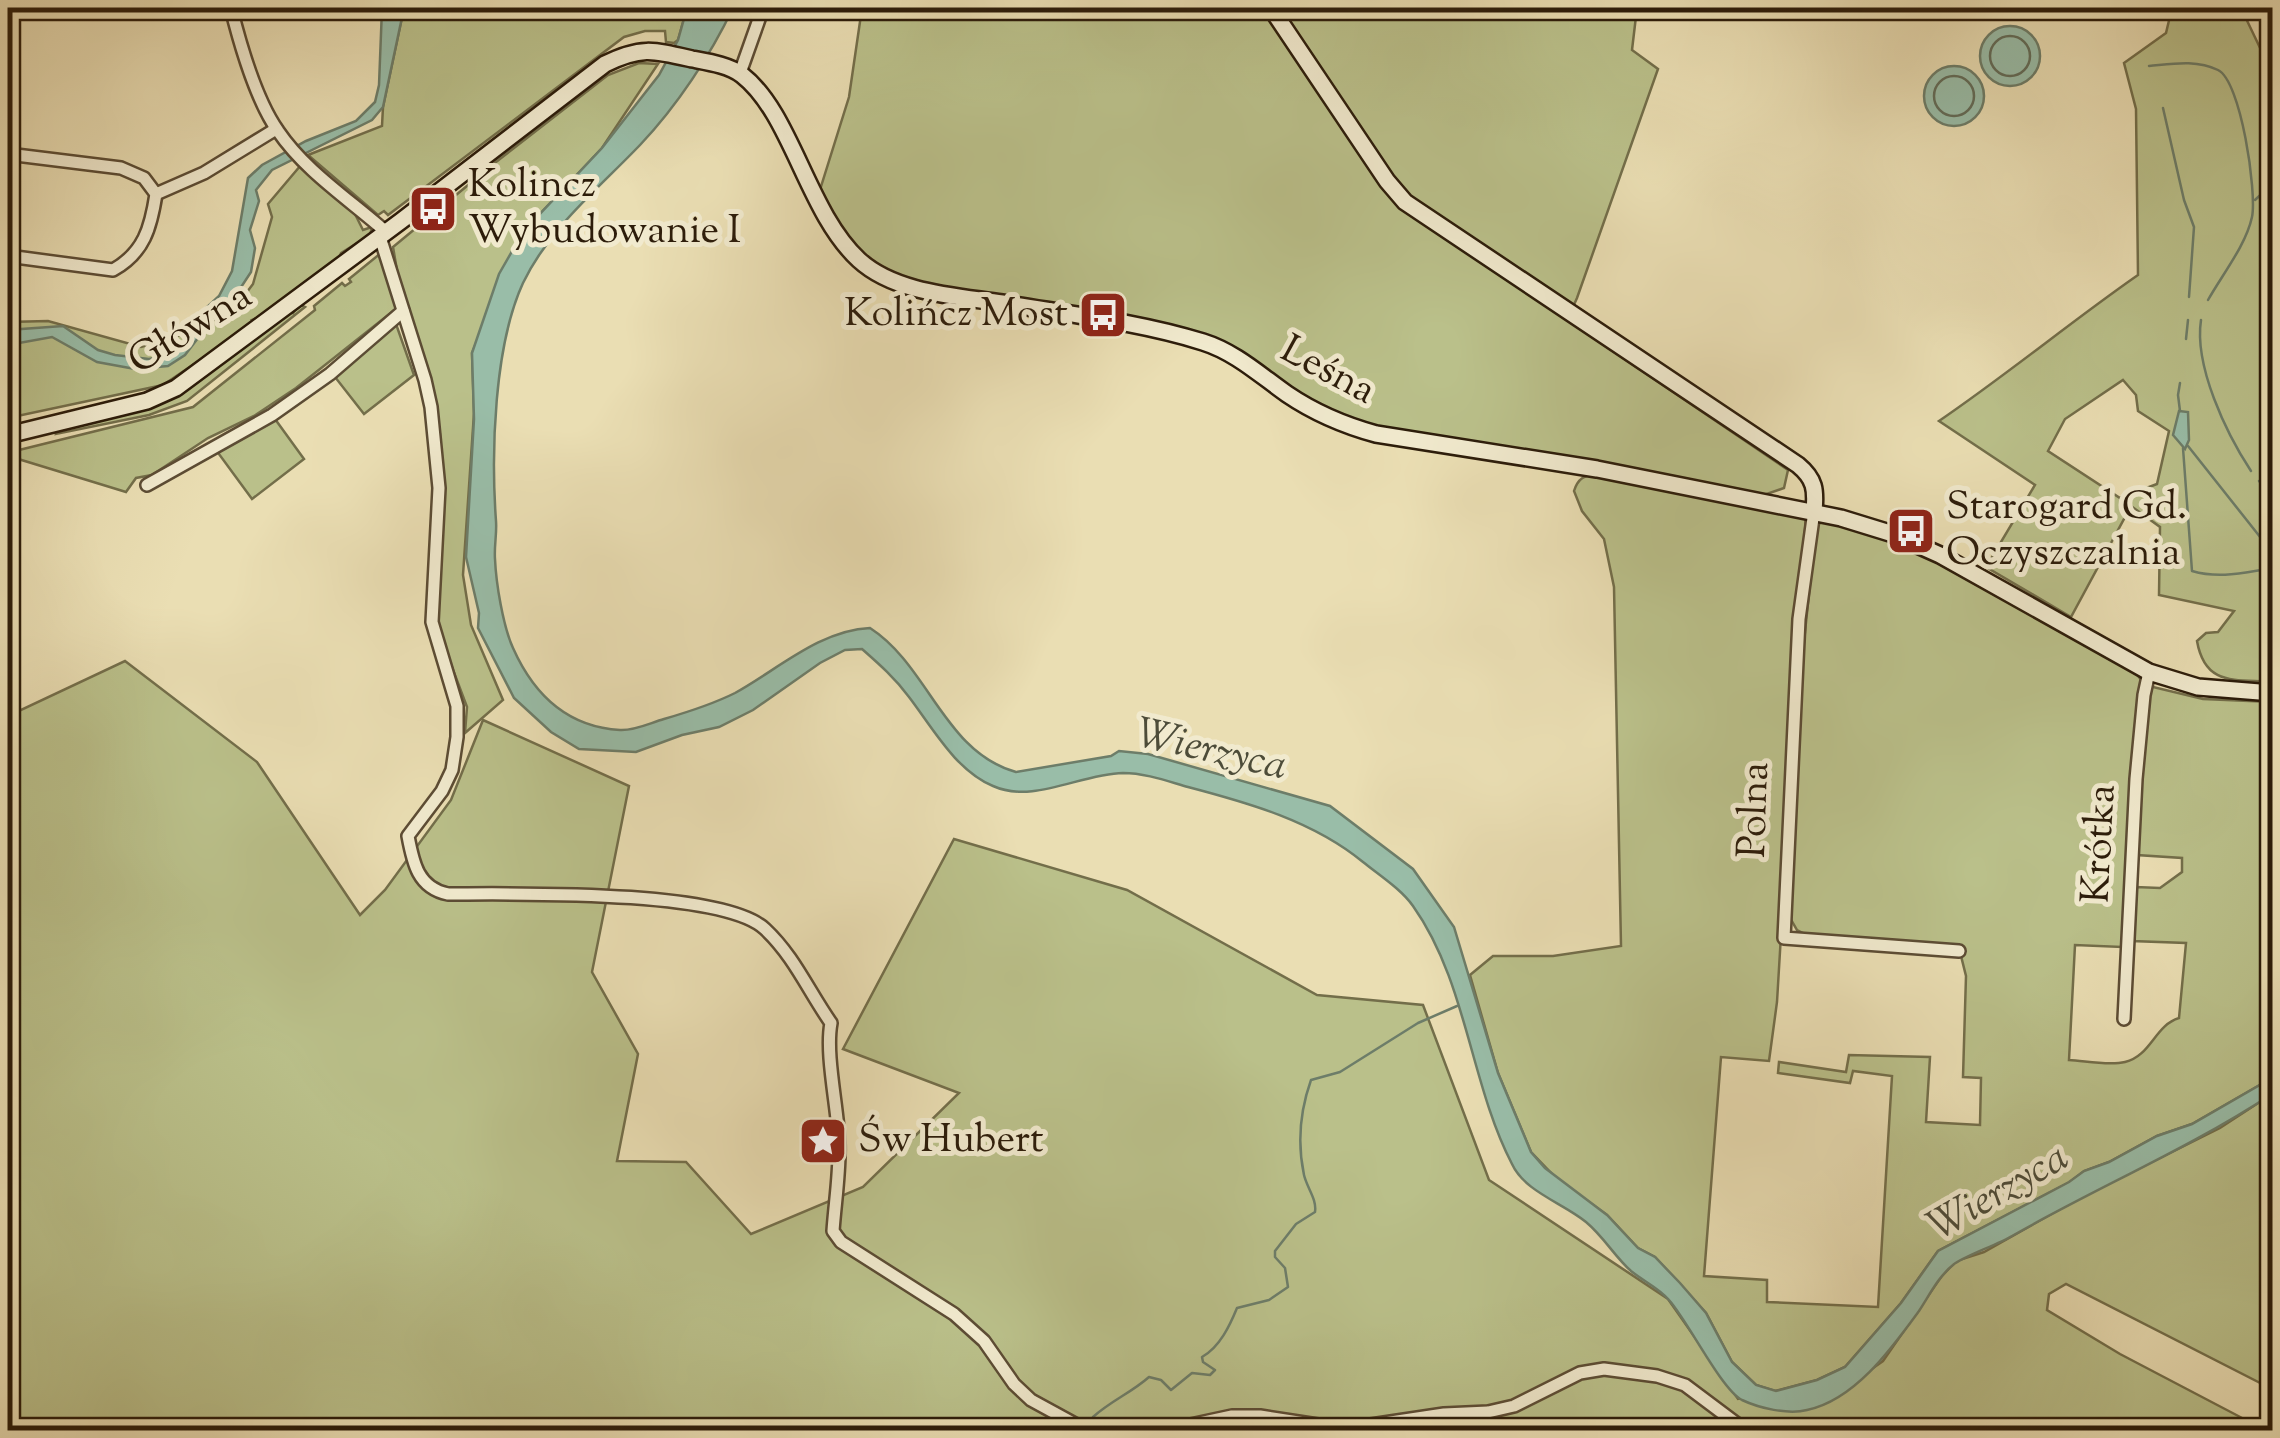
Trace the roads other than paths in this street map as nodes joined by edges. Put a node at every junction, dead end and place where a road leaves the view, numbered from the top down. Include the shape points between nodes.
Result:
1 (231, 8) edge
2 (763, 8) edge
3 (1270, 8) edge
4 (740, 73) junction
5 (276, 129) junction
6 (8, 154) edge
7 (156, 194) junction
8 (383, 235) junction
9 (8, 256) edge
10 (403, 311) junction
11 (8, 435) edge
12 (147, 485) dead end
13 (1814, 511) junction
14 (2150, 672) junction
15 (2272, 693) edge
16 (1959, 951) dead end
17 (2124, 1019) dead end
18 (1086, 1430) edge
19 (1167, 1430) edge
20 (1745, 1430) edge

1 - 5 street
2 - 4 street
3 - 13 street via 1405,202 1798,465 1816,489
4 - 8 street, Główna via 652,49 631,51 605,64
4 - 13 street, Leśna via 773,114 834,230 860,261 884,276 954,296 1210,344 1344,426
5 - 7 street
5 - 8 street
6 - 7 street via 122,168 144,178
7 - 9 street via 151,227 128,262 113,270
8 - 10 street
8 - 11 street, Główna via 176,388
10 - 12 street via 272,415
10 - 18 street via 430,407 439,488 432,622 457,706 452,770 408,836 418,874 448,894 633,898 719,910 763,927 831,1024 839,1146 832,1231 970,1326 1030,1400
13 - 14 street, Leśna via 1914,543
13 - 16 street, Polna via 1799,619 1784,938
14 - 15 street, Leśna via 2198,688
14 - 17 street, Krótka via 2136,779
19 - 20 street via 1232,1416 1344,1428 1488,1412 1604,1369 1686,1384

